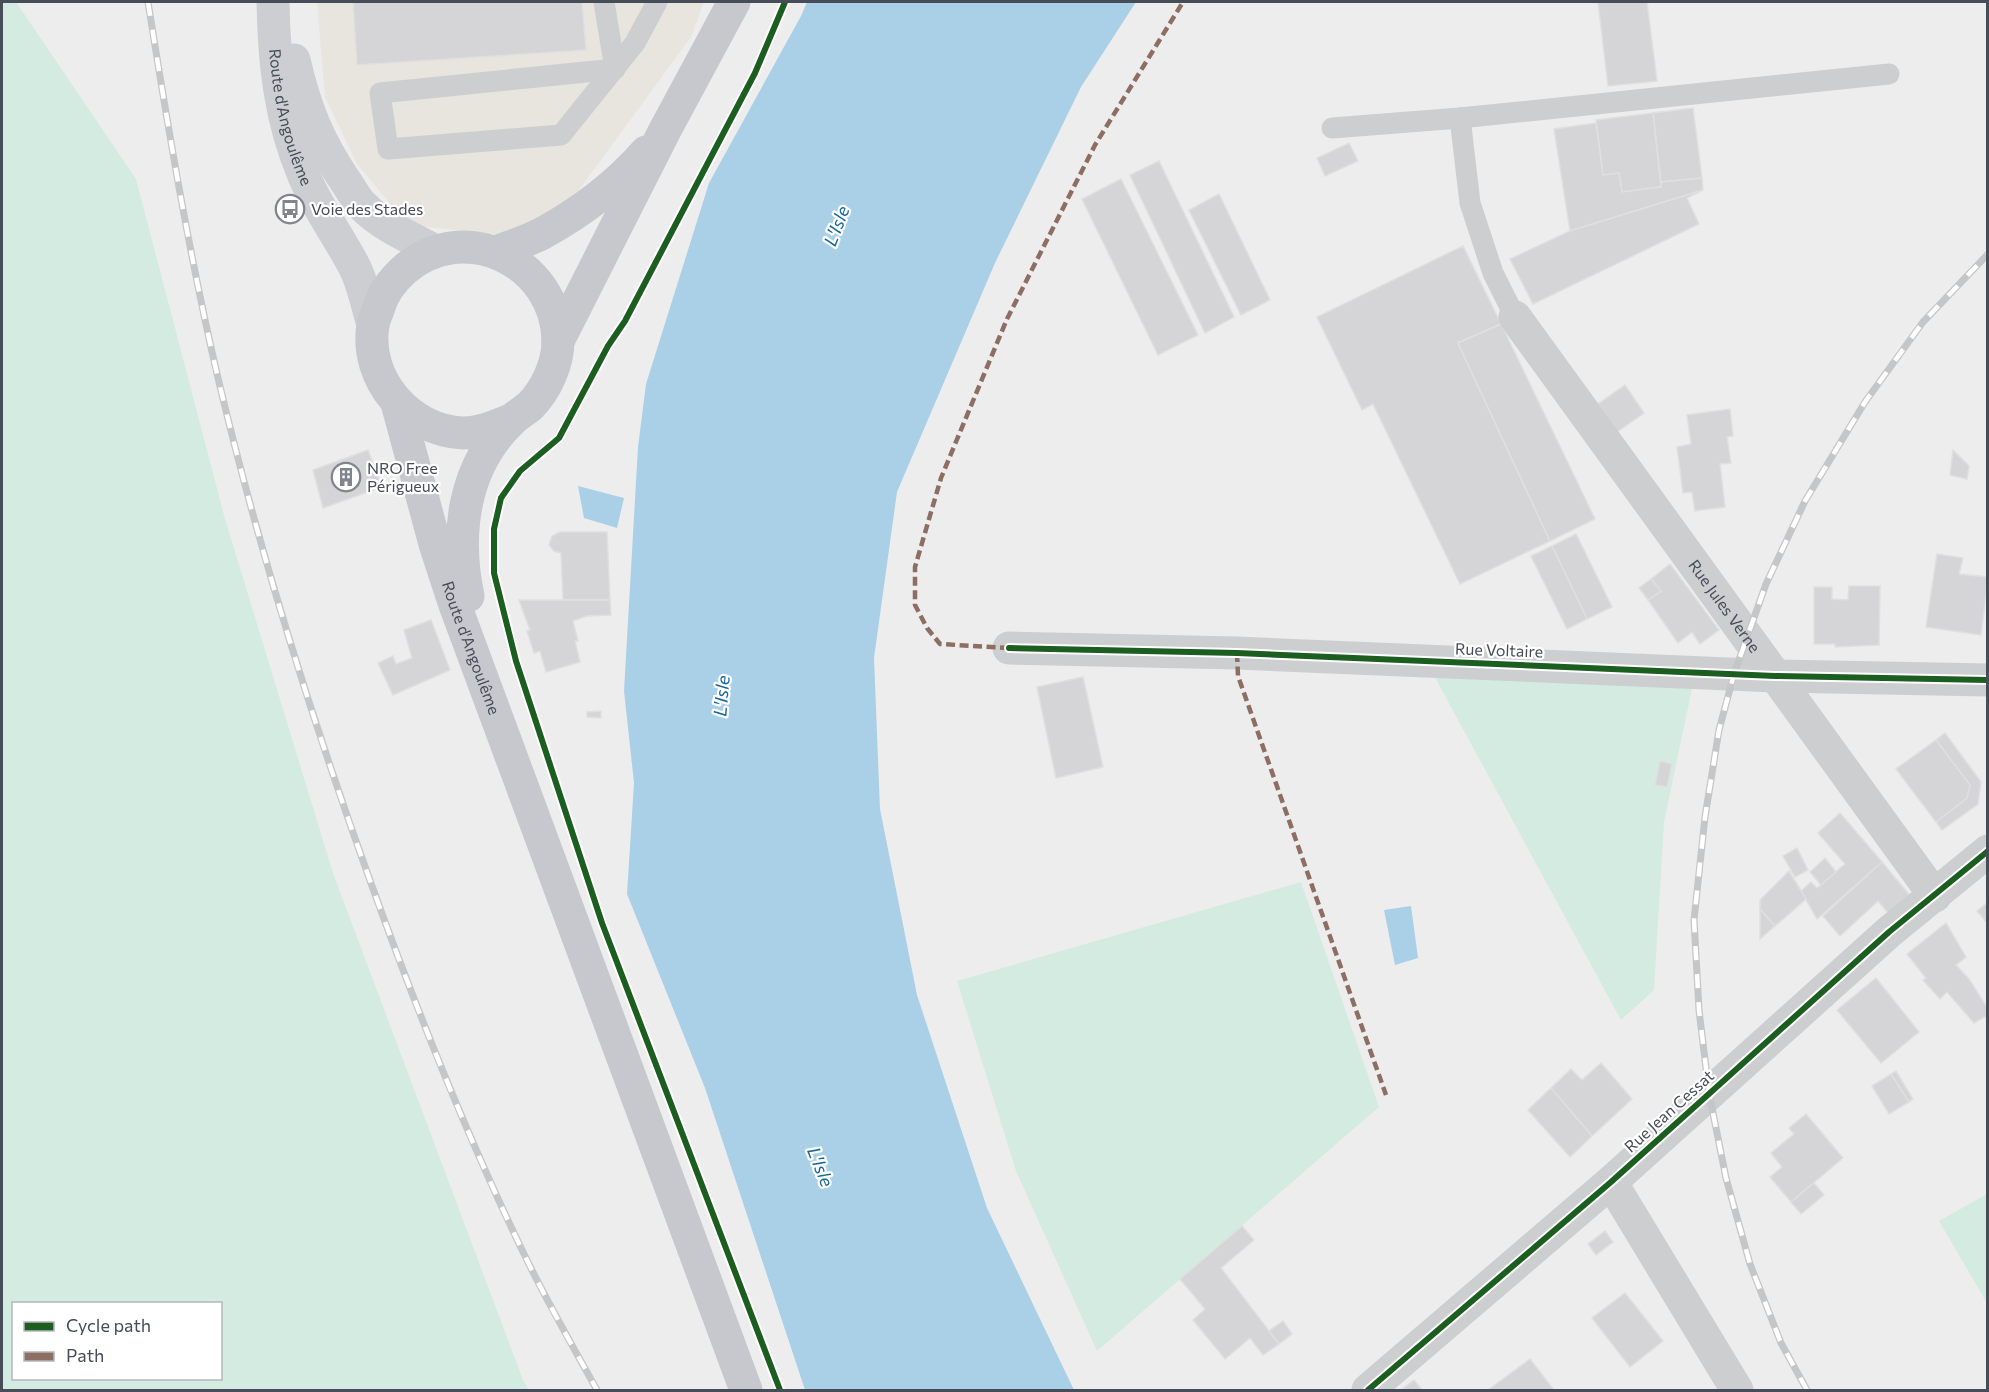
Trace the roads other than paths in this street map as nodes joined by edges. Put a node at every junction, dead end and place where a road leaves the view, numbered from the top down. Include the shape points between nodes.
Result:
1 (273, 2) edge
2 (288, 2) edge
3 (604, 2) edge
4 (657, 2) edge
5 (734, 2) edge
6 (615, 69) junction
7 (1889, 74) dead end
8 (1460, 118) junction
9 (1332, 128) dead end
10 (665, 130) junction
11 (436, 251) junction
12 (495, 252) junction
13 (1515, 318) joint
14 (373, 325) junction
15 (558, 341) junction
16 (397, 403) junction
17 (511, 420) junction
18 (1009, 648) dead end
19 (1775, 676) junction
20 (1988, 680) edge
21 (493, 706) junction
22 (1988, 851) edge
23 (1935, 896) junction
24 (1611, 1182) junction
25 (746, 1390) edge
26 (1368, 1390) edge
27 (1737, 1390) edge

1 - 14 main road, Route d'Angoulême via 274,48 290,139 316,202 354,266
2 - 11 main road, Route d'Angoulême via 291,44 303,97 314,128 336,167 362,205 394,230
3 - 6 lane
4 - 6 lane via 635,43
5 - 10 main road
6 - 6 lane via 380,93 388,149 561,135
7 - 8 lane
8 - 9 lane
8 - 13 lane via 1470,203 1493,273
10 - 12 main road via 601,194 542,234
10 - 15 main road
11 - 12 main road via 466,247
11 - 14 main road via 413,262 394,279
12 - 15 main road via 521,266 541,287 554,313
13 - 19 street, Rue Jules Verne
14 - 16 main road via 373,353 381,380
15 - 17 main road via 545,387 530,406
16 - 17 main road via 417,419 439,429 464,433
16 - 21 main road, Route d'Angoulême via 435,544
17 - 21 main road, Route d'Angoulême via 476,469 463,518 467,590
18 - 19 street, Rue Voltaire via 1237,653
19 - 20 street, Rue Voltaire
19 - 23 street, Rue Jules Verne
21 - 25 main road
22 - 23 street, Rue Jean Cessat
23 - 24 street, Rue Jean Cessat via 1889,932
24 - 26 street, Rue Jean Cessat
24 - 27 street

